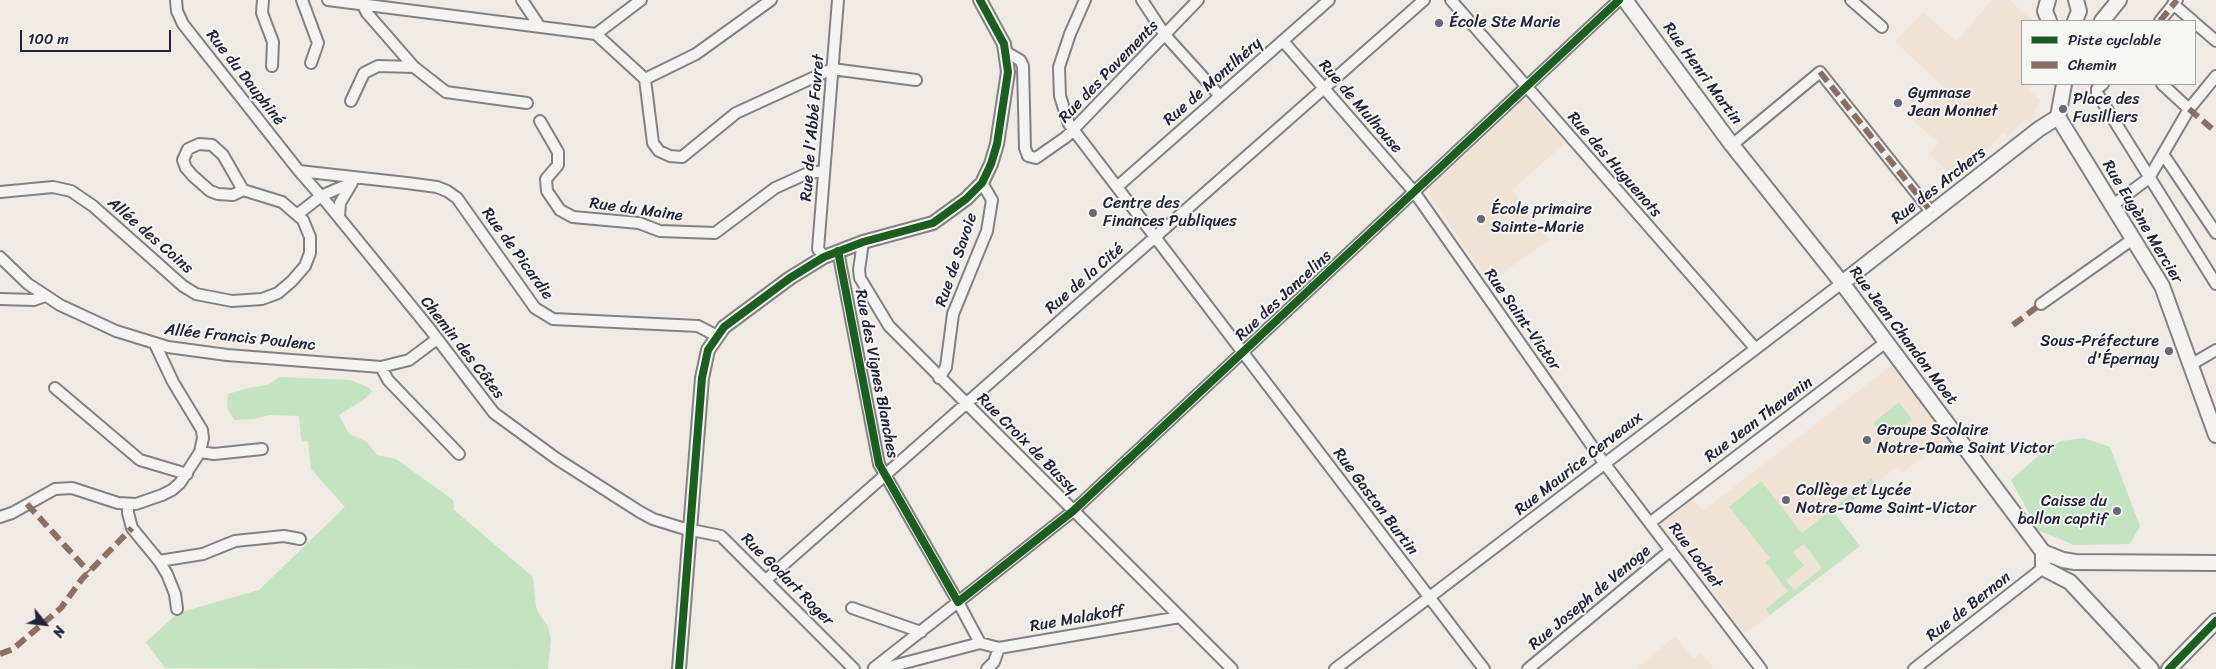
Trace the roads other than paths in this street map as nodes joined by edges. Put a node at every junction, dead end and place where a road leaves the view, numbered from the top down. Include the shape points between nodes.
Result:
1 (176, 0) edge
2 (263, 0) edge
3 (302, 0) edge
4 (328, 0) edge
5 (386, 0) edge
6 (522, 0) edge
7 (641, 0) edge
8 (771, 0) edge
9 (838, 0) edge
10 (980, 0) edge
11 (1085, 0) edge
12 (1142, 0) edge
13 (1198, 0) edge
14 (1329, 0) edge
15 (1424, 0) edge
16 (1451, 0) edge
17 (1619, 0) edge
18 (1625, 0) edge
19 (1851, 0) edge
20 (2045, 0) edge
21 (2076, 0) edge
22 (2119, 0) edge
23 (2175, 2) edge
24 (363, 5) junction
25 (377, 7) junction
26 (2049, 20) edge
27 (2077, 20) edge
28 (2103, 20) edge
29 (2161, 20) edge
30 (2192, 20) edge
31 (2196, 24) edge
32 (540, 27) junction
33 (1882, 27) dead end
34 (596, 34) junction
35 (1165, 35) junction
36 (1283, 41) junction
37 (2216, 42) edge
38 (1006, 52) junction
39 (311, 63) dead end
40 (272, 66) dead end
41 (414, 67) junction
42 (832, 69) junction
43 (2216, 76) edge
44 (645, 79) junction
45 (916, 80) dead end
46 (2064, 85) edge
47 (2163, 85) edge
48 (2100, 87) edge
49 (1526, 88) junction
50 (1324, 89) junction
51 (1220, 96) junction
52 (351, 100) dead end
53 (527, 103) dead end
54 (2189, 109) junction
55 (2058, 117) junction
56 (540, 121) dead end
57 (1073, 129) junction
58 (1732, 145) junction
59 (2163, 154) junction
60 (824, 170) junction
61 (299, 171) junction
62 (328, 174) junction
63 (368, 178) junction
64 (2150, 178) junction
65 (351, 183) junction
66 (982, 183) junction
67 (1117, 187) junction
68 (242, 190) junction
69 (0, 192) edge
70 (1415, 193) junction
71 (319, 194) junction
72 (2113, 205) junction
73 (1932, 213) junction
74 (298, 214) junction
75 (339, 218) junction
76 (2216, 233) edge
77 (1156, 237) junction
78 (2133, 239) junction
79 (863, 242) junction
80 (838, 251) junction
81 (0, 257) edge
82 (824, 257) junction
83 (1842, 283) junction
84 (2216, 284) edge
85 (45, 296) junction
86 (0, 299) edge
87 (2041, 304) dead end
88 (717, 336) junction
89 (437, 339) junction
90 (1886, 342) junction
91 (156, 344) junction
92 (1755, 348) junction
93 (2216, 350) edge
94 (1243, 352) junction
95 (2192, 364) junction
96 (381, 367) junction
97 (939, 378) junction
98 (55, 388) dead end
99 (966, 404) junction
100 (2216, 435) edge
101 (262, 449) dead end
102 (200, 452) junction
103 (459, 454) dead end
104 (1604, 463) junction
105 (187, 474) junction
106 (884, 475) junction
107 (128, 505) junction
108 (1073, 510) junction
109 (0, 517) edge
110 (1651, 522) junction
111 (689, 528) junction
112 (300, 539) dead end
113 (1671, 550) junction
114 (2043, 552) junction
115 (159, 561) junction
116 (2075, 562) junction
117 (2216, 563) edge
118 (2043, 568) junction
119 (766, 580) junction
120 (2070, 582) junction
121 (1429, 599) junction
122 (958, 602) junction
123 (177, 608) dead end
124 (852, 608) dead end
125 (1180, 616) junction
126 (2216, 621) edge
127 (920, 632) junction
128 (980, 643) junction
129 (999, 648) junction
130 (874, 668) edge
131 (679, 669) edge
132 (854, 669) edge
133 (987, 669) edge
134 (1232, 669) edge
135 (1335, 669) edge
136 (1484, 669) edge
137 (1528, 669) edge
138 (1761, 669) edge
139 (1914, 669) edge
140 (2151, 669) edge
141 (2169, 669) edge

1 - 61 street, Rue du Dauphiné via 183,24
2 - 40 street via 262,13 273,42
3 - 39 street via 318,43
4 - 24 street
5 - 25 street
6 - 32 street
7 - 34 street
8 - 44 street via 696,54
9 - 42 street, Rue de l'Abbé Favret
10 - 38 street
11 - 57 street, Rue Gaston Burtin via 1059,67 1060,96
12 - 35 street
13 - 35 street, Rue des Pavements
14 - 36 street, Rue de Montlhéry
15 - 50 street, Rue de la Cité
16 - 49 street, Rue des Huguenots
17 - 49 street, Rue des Jancelins
18 - 58 main road, Rue Henri Martin
19 - 33 street
20 - 26 main road
21 - 27 main road
22 - 28 main road
23 - 29 street
23 - 30 street
24 - 25 street
24 - 41 street via 366,13
25 - 32 street
31 - 37 street
32 - 34 street
34 - 44 street
35 - 51 street
35 - 57 street, Rue des Pavements
36 - 50 street, Rue de Mulhouse
36 - 51 street, Rue de Montlhéry
38 - 57 street, Rue des Pavements via 1024,66 1025,148 1028,156 1036,158
38 - 66 street via 1008,72 998,144
41 - 52 street via 378,66 364,73
41 - 53 street via 446,92
42 - 44 street via 736,114 682,157 659,151 654,143
42 - 45 street
42 - 60 street, Rue de l'Abbé Favret
43 - 54 street
46 - 55 main road
47 - 54 street
48 - 64 street
49 - 70 street, Rue des Jancelins
49 - 92 street, Rue des Huguenots
50 - 70 street, Rue de Mulhouse
50 - 77 street, Rue de la Cité
51 - 67 street, Rue de Montlhéry
54 - 59 street
55 - 72 main road, Rue Eugène Mercier
55 - 73 main road, Rue des Archers
56 - 60 street, Rue du Maine via 558,152 558,165 546,179 546,191 560,210 573,217 639,222 660,231 714,233 775,188 808,173
57 - 67 street, Rue Gaston Burtin
58 - 73 street via 1820,72
58 - 83 main road, Rue Jean Chandon Moet
59 - 64 street
59 - 76 street
60 - 82 street, Rue de l'Abbé Favret via 818,249
61 - 62 street, Rue de Picardie
61 - 71 street, Chemin des Côtes
62 - 63 street, Rue de Picardie
62 - 71 street
63 - 65 street
63 - 88 street, Rue de Picardie via 437,187 457,198 534,308 548,317 562,321 698,326
64 - 72 street
64 - 84 street
65 - 71 street
65 - 75 street via 340,203
66 - 79 street via 933,223
66 - 97 street, Rue de Savoie via 992,200 987,230 954,314 946,367
67 - 77 street, Rue Gaston Burtin
68 - 68 street via 223,155 212,145 199,144 188,149 183,160 186,168 210,191 233,195
68 - 74 street via 282,202
69 - 74 street, Allée des Coins via 53,187 71,191 93,206 183,286 196,294 232,301 262,300 278,293 304,266 310,253 310,237
70 - 94 street, Rue des Jancelins
70 - 104 street, Rue Saint-Victor
71 - 74 street
71 - 75 street, Chemin des Côtes
72 - 78 main road, Rue Eugène Mercier
73 - 83 main road, Rue des Archers
75 - 89 street, Chemin des Côtes
77 - 94 street, Rue Gaston Burtin
77 - 99 street, Rue de la Cité
78 - 87 street
78 - 95 main road, Rue Eugène Mercier via 2162,286
79 - 80 street
79 - 97 street, Rue Croix de Bussy via 859,270 864,288 889,326
80 - 82 street
80 - 106 street, Rue des Vignes Blanches via 879,464
81 - 85 street, Allée Francis Poulenc
82 - 88 street via 790,278 724,327
83 - 90 main road, Rue Jean Chandon Moet
83 - 92 street, Rue Maurice Cerveaux
85 - 86 street via 34,300
85 - 91 street, Allée Francis Poulenc via 116,331
88 - 111 street via 703,366
89 - 96 street, Allée Francis Poulenc via 408,360
89 - 111 street, Chemin des Côtes via 494,413 640,512 653,519
90 - 110 street, Rue Jean Thevenin
90 - 114 main road, Rue Jean Chandon Moet
91 - 96 street, Allée Francis Poulenc via 227,355
91 - 102 street via 173,382 202,430 204,438
92 - 104 street, Rue Maurice Cerveaux
93 - 95 street
94 - 108 street, Rue des Jancelins
94 - 121 street, Rue Gaston Burtin
95 - 100 main road, Rue Eugène Mercier
96 - 103 street via 388,380
97 - 99 street, Rue Croix de Bussy
98 - 105 street via 140,460
99 - 106 street, Rue de la Cité
99 - 108 street, Rue Croix de Bussy
101 - 102 street via 214,454
102 - 105 street
104 - 110 street, Rue Lochet
104 - 121 street, Rue Maurice Cerveaux
105 - 107 street via 172,490 145,502
106 - 119 street, Rue de la Cité
106 - 122 street, Rue des Vignes Blanches
107 - 109 street via 62,488
107 - 115 street via 132,528
108 - 122 street, Rue des Jancelins
108 - 125 street, Rue Croix de Bussy
110 - 113 street, Rue Lochet
111 - 119 street, Rue Godart Roger via 721,536
111 - 131 street
112 - 115 street via 258,537 230,542 203,554
113 - 137 street, Rue Joseph de Venoge
113 - 138 street, Rue Lochet
114 - 116 main road
114 - 118 main road
115 - 123 street via 174,588
116 - 117 main road
116 - 120 main road
118 - 120 main road
118 - 139 street, Rue de Bernon
119 - 132 street, Rue Godart Roger
120 - 140 main road
121 - 135 street, Rue Maurice Cerveaux
121 - 136 street, Rue Gaston Burtin
122 - 127 street, Rue des Jancelins
122 - 128 street, Rue des Vignes Blanches
124 - 127 street
125 - 129 street, Rue Malakoff
125 - 134 street, Rue Croix de Bussy
126 - 141 main road
127 - 130 street, Rue des Jancelins
128 - 129 street, Rue Malakoff
128 - 130 street
129 - 133 street via 994,662

